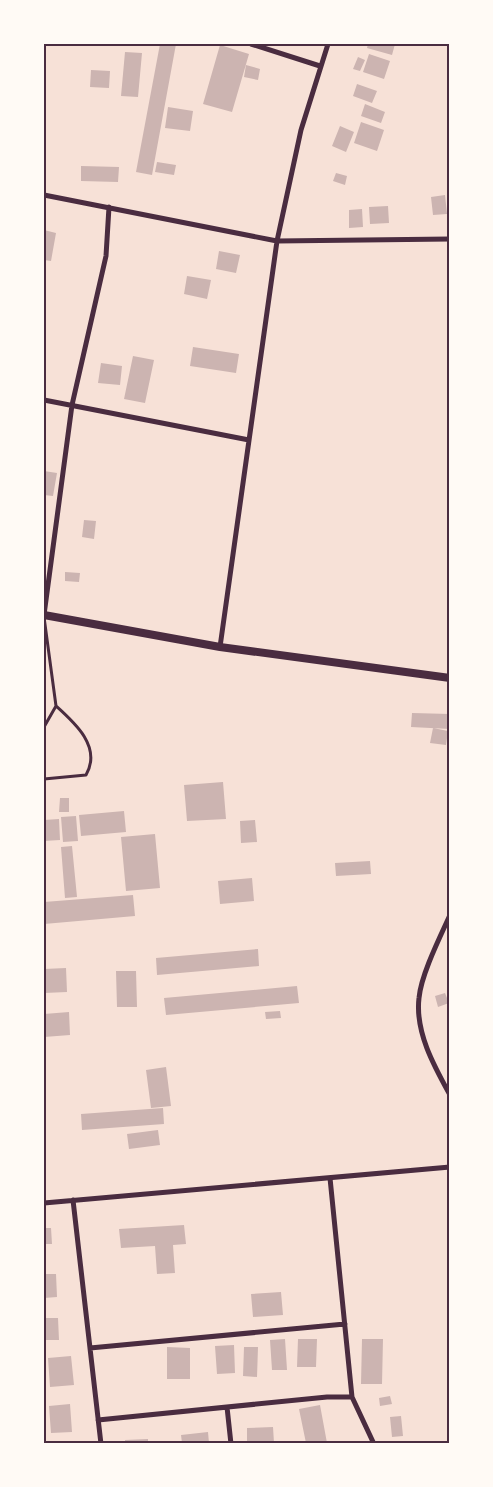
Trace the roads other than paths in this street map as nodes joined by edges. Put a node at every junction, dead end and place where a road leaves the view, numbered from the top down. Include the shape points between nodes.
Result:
1 (251, 44) edge
2 (328, 44) edge
3 (320, 66) junction
4 (44, 195) edge
5 (109, 207) junction
6 (450, 239) edge
7 (277, 241) junction
8 (44, 400) edge
9 (72, 405) junction
10 (249, 440) junction
11 (44, 615) edge
12 (220, 647) junction
13 (450, 678) edge
14 (56, 706) junction
15 (44, 727) edge
16 (44, 779) edge
17 (450, 915) edge
18 (450, 1095) edge
19 (450, 1167) edge
20 (330, 1178) junction
21 (73, 1200) junction
22 (44, 1203) edge
23 (345, 1324) junction
24 (90, 1348) junction
25 (352, 1397) junction
26 (227, 1407) junction
27 (98, 1420) junction
28 (101, 1443) edge
29 (231, 1443) edge
30 (374, 1443) edge

1 - 3 street
2 - 3 street
3 - 7 street via 301,130
4 - 5 street
5 - 7 street
5 - 9 street via 106,256
6 - 7 street
7 - 10 street
8 - 9 street
9 - 10 street
9 - 11 street
10 - 12 street
11 - 12 main road
11 - 14 lane
12 - 13 main road
14 - 15 lane
14 - 16 lane via 78,724 90,747 90,768 86,775
17 - 18 street via 418,1004 429,1057
19 - 20 street
20 - 21 street
20 - 23 street
21 - 22 street
21 - 24 street
23 - 24 street
23 - 25 street
24 - 27 street
25 - 26 street
25 - 30 street
26 - 27 street
26 - 29 street
27 - 28 street

